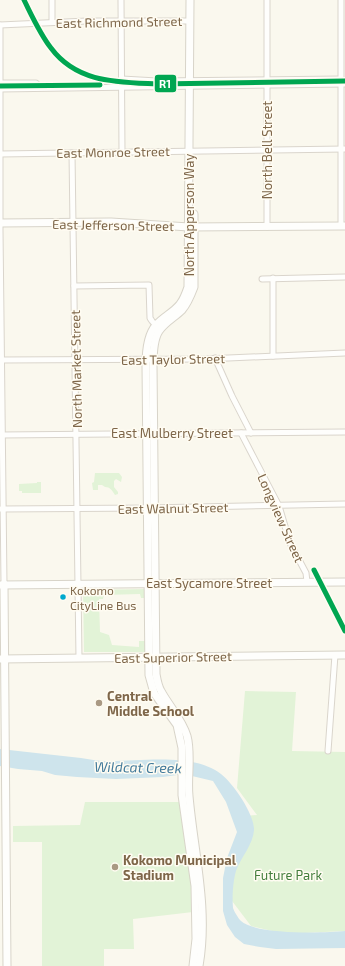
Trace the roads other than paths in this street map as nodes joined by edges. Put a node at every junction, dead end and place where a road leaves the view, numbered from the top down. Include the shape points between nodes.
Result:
1 (52, 0) edge
2 (121, 0) edge
3 (190, 0) edge
4 (194, 0) edge
5 (267, 0) edge
6 (341, 0) edge
7 (121, 21) junction
8 (190, 21) junction
9 (52, 22) junction
10 (0, 24) edge
11 (122, 80) junction
12 (267, 82) junction
13 (343, 82) edge
14 (0, 83) edge
15 (191, 83) junction
16 (38, 87) junction
17 (122, 87) junction
18 (0, 89) edge
19 (343, 149) edge
20 (192, 150) junction
21 (267, 150) junction
22 (122, 152) junction
23 (72, 153) junction
24 (0, 154) edge
25 (0, 223) edge
26 (73, 223) junction
27 (343, 226) edge
28 (192, 228) junction
29 (267, 228) junction
30 (345, 277) edge
31 (273, 278) junction
32 (262, 279) dead end
33 (74, 286) junction
34 (158, 327) junction
35 (345, 353) edge
36 (273, 356) junction
37 (215, 358) junction
38 (1, 360) edge
39 (75, 360) junction
40 (150, 360) junction
41 (345, 432) edge
42 (150, 433) junction
43 (241, 433) junction
44 (251, 433) junction
45 (77, 434) junction
46 (1, 435) edge
47 (345, 504) edge
48 (279, 506) junction
49 (151, 508) junction
50 (1, 509) edge
51 (77, 509) junction
52 (308, 582) junction
53 (345, 582) edge
54 (2, 584) edge
55 (78, 584) junction
56 (152, 584) junction
57 (335, 655) junction
58 (345, 655) edge
59 (79, 658) junction
60 (152, 658) junction
61 (2, 659) edge
62 (328, 751) dead end
63 (185, 792) junction
64 (7, 966) edge
65 (193, 966) edge
66 (199, 966) edge

1 - 9 street
2 - 7 street
3 - 8 main road, North Apperson Way
4 - 15 main road, North Apperson Way
5 - 12 street, North Bell Street
6 - 13 street
7 - 8 street, East Richmond Street
7 - 9 street, East Richmond Street
7 - 11 street
8 - 15 main road, North Apperson Way
9 - 10 street, East Richmond Street
10 - 14 street
11 - 15 street
11 - 17 street
12 - 13 street
12 - 15 street
12 - 21 street, North Bell Street
13 - 19 street
14 - 16 street via 36,83
14 - 18 street
15 - 17 street
15 - 20 main road, North Apperson Way
16 - 17 street
16 - 18 street
17 - 22 street
18 - 24 street
19 - 21 street, East Monroe Street
19 - 27 street
20 - 21 street, East Monroe Street
20 - 22 street, East Monroe Street
20 - 28 main road, North Apperson Way
21 - 29 street, North Bell Street
22 - 23 street, East Monroe Street
23 - 24 street, East Monroe Street
23 - 26 street, North Market Street
24 - 25 street
25 - 26 main road, East Jefferson Street
25 - 38 street
26 - 28 main road, East Jefferson Street via 111,222
26 - 33 street, North Market Street
27 - 29 main road, East Jefferson Street
28 - 29 main road, East Jefferson Street
28 - 34 main road, North Apperson Way via 188,287 185,296
30 - 31 street
31 - 32 street
31 - 36 street
33 - 34 street via 149,285 150,318
33 - 39 street, North Market Street
34 - 40 main road, North Apperson Way via 148,342
35 - 36 street, East Taylor Street
36 - 37 street, East Taylor Street
37 - 40 street, East Taylor Street
37 - 44 street
38 - 39 street, East Taylor Street
38 - 46 street
39 - 40 street, East Taylor Street
39 - 45 street, North Market Street
40 - 42 main road, North Apperson Way
41 - 44 street, East Mulberry Street
42 - 43 street, East Mulberry Street
42 - 45 street, East Mulberry Street
42 - 49 main road, North Apperson Way
43 - 44 street, East Mulberry Street
43 - 48 street, Longview Street
45 - 46 street, East Mulberry Street
45 - 51 street, North Market Street
46 - 50 street
47 - 48 street, East Walnut Street
48 - 49 street, East Walnut Street
48 - 52 street, Longview Street via 290,543
49 - 51 street, East Walnut Street
49 - 56 main road, North Apperson Way
50 - 51 street, East Walnut Street
50 - 54 street
51 - 55 street, North Market Street
52 - 53 main road, East Sycamore Street
52 - 56 main road, East Sycamore Street
54 - 55 main road, East Sycamore Street
54 - 61 main road
55 - 56 main road, East Sycamore Street
55 - 59 street, North Market Street
56 - 60 main road, North Apperson Way
57 - 58 main road, East Superior Street
57 - 60 main road, East Superior Street
57 - 62 street
59 - 60 main road, East Superior Street
59 - 61 main road, East Superior Street
60 - 63 main road, North Apperson Way via 149,675 151,686 177,725 185,748
61 - 64 main road via 6,772
63 - 65 main road via 195,886 196,939
63 - 66 main road via 201,886 203,925

